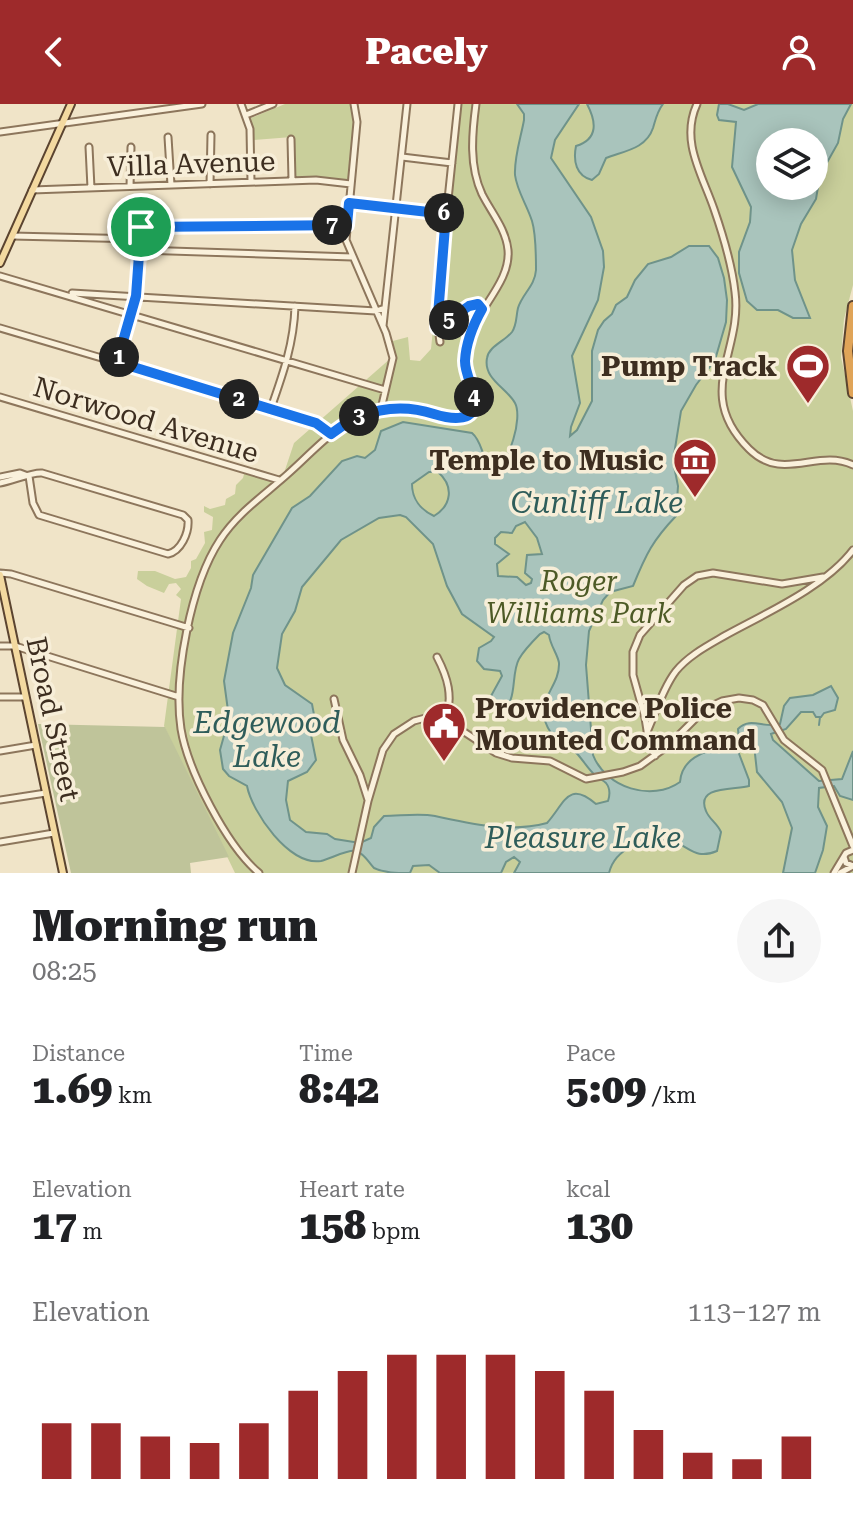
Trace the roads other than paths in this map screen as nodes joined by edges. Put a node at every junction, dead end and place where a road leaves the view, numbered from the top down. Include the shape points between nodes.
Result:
1 (71, 104) edge
2 (202, 104) edge
3 (241, 104) edge
4 (273, 104) edge
5 (354, 104) edge
6 (407, 104) edge
7 (458, 104) edge
8 (476, 104) edge
9 (697, 104) edge
10 (246, 115) junction
11 (62, 123) junction
12 (0, 132) edge
13 (211, 135) dead end
14 (168, 137) dead end
15 (291, 139) dead end
16 (89, 147) dead end
17 (131, 147) dead end
18 (402, 157) junction
19 (452, 163) junction
20 (292, 180) junction
21 (251, 182) junction
22 (210, 184) junction
23 (351, 184) junction
24 (171, 185) junction
25 (130, 186) junction
26 (91, 188) junction
27 (32, 190) junction
28 (349, 203) junction
29 (396, 208) junction
30 (142, 209) dead end
31 (446, 214) junction
32 (347, 225) junction
33 (141, 227) junction
34 (12, 236) junction
35 (141, 239) junction
36 (140, 250) junction
37 (352, 257) junction
38 (1, 258) edge
39 (0, 276) edge
40 (65, 293) junction
41 (136, 296) junction
42 (295, 306) junction
43 (853, 306) edge
44 (385, 308) junction
45 (482, 309) junction
46 (376, 311) junction
47 (131, 314) junction
48 (383, 327) junction
49 (0, 328) edge
50 (437, 328) junction
51 (440, 342) dead end
52 (288, 361) junction
53 (117, 362) junction
54 (385, 390) junction
55 (853, 393) edge
56 (0, 397) edge
57 (271, 408) junction
58 (381, 409) junction
59 (331, 434) junction
60 (853, 465) edge
61 (29, 476) junction
62 (0, 477) edge
63 (280, 481) junction
64 (0, 483) edge
65 (853, 550) edge
66 (0, 574) edge
67 (823, 577) junction
68 (189, 628) junction
69 (0, 646) edge
70 (15, 646) junction
71 (437, 657) dead end
72 (0, 697) edge
73 (25, 697) junction
74 (180, 697) junction
75 (334, 699) dead end
76 (446, 720) junction
77 (647, 733) junction
78 (36, 745) junction
79 (0, 751) edge
80 (655, 756) junction
81 (46, 793) junction
82 (0, 800) edge
83 (368, 801) junction
84 (54, 833) junction
85 (848, 834) junction
86 (0, 842) edge
87 (853, 848) edge
88 (845, 856) junction
89 (853, 866) edge
90 (61, 873) edge
91 (259, 873) edge
92 (352, 873) edge
93 (837, 873) edge

1 - 11 main road
2 - 11 street
3 - 10 street
4 - 10 street
5 - 23 street
6 - 18 street
7 - 19 street
8 - 45 street via 475,174 508,252 504,276
9 - 60 street via 690,125 692,152 717,217 736,296 721,388 728,419 747,447 772,463 834,459
10 - 21 street
11 - 12 street
11 - 27 main road
13 - 22 street
14 - 24 street
15 - 20 street
16 - 26 street
17 - 25 street
18 - 19 street
18 - 29 street
19 - 31 street
20 - 21 street, Villa Avenue
20 - 23 street, Villa Avenue
21 - 22 street, Villa Avenue
22 - 24 street, Villa Avenue
23 - 28 street
24 - 25 street, Villa Avenue
25 - 26 street, Villa Avenue
26 - 27 street, Villa Avenue
27 - 34 main road
28 - 29 street
28 - 32 street
29 - 31 street
29 - 44 street
30 - 33 street
31 - 50 street
32 - 33 street
32 - 37 street
33 - 35 street
34 - 35 street
34 - 38 main road
35 - 36 street
36 - 37 street
36 - 41 street
37 - 46 street
39 - 40 street
40 - 41 street
40 - 47 street
41 - 42 street
41 - 47 street
42 - 46 street
42 - 52 street
43 - 55 highway via 848,351
44 - 46 street
44 - 48 street
45 - 50 street via 471,305
45 - 58 street via 466,353 466,376 475,400 470,412 454,419 418,410
46 - 48 street
47 - 52 street
47 - 53 street
48 - 54 street via 393,360
49 - 53 street
50 - 51 street
52 - 54 street
52 - 57 street
53 - 57 street
54 - 58 street
56 - 63 street, Norwood Avenue
57 - 59 street via 316,423
58 - 59 street
59 - 63 street
61 - 61 street via 39,515 168,554 180,546 187,530 183,515 42,473
61 - 62 street
61 - 64 street
63 - 68 street via 236,519 216,545
65 - 67 street
66 - 68 street
66 - 70 main road, Broad Street
67 - 77 street via 684,662 670,680
67 - 77 street via 782,584 713,573 687,582 634,648 632,670
68 - 74 street
69 - 70 street
70 - 73 main road, Broad Street
70 - 74 street
71 - 76 street via 449,687
72 - 73 street
73 - 78 main road, Broad Street
74 - 91 street via 184,742 199,779 229,838
75 - 83 street via 343,740
76 - 80 street via 502,756 545,759 581,778 634,768
76 - 83 street via 419,719 394,734 383,750
77 - 80 street
78 - 79 street
78 - 81 main road, Broad Street
80 - 85 street via 702,712 726,700 760,703 789,745 819,768
81 - 82 street
81 - 84 main road, Broad Street
83 - 92 street
84 - 86 street
84 - 90 main road, Broad Street
85 - 87 street
85 - 88 street
87 - 88 street
88 - 89 street
88 - 93 street
89 - 93 street

